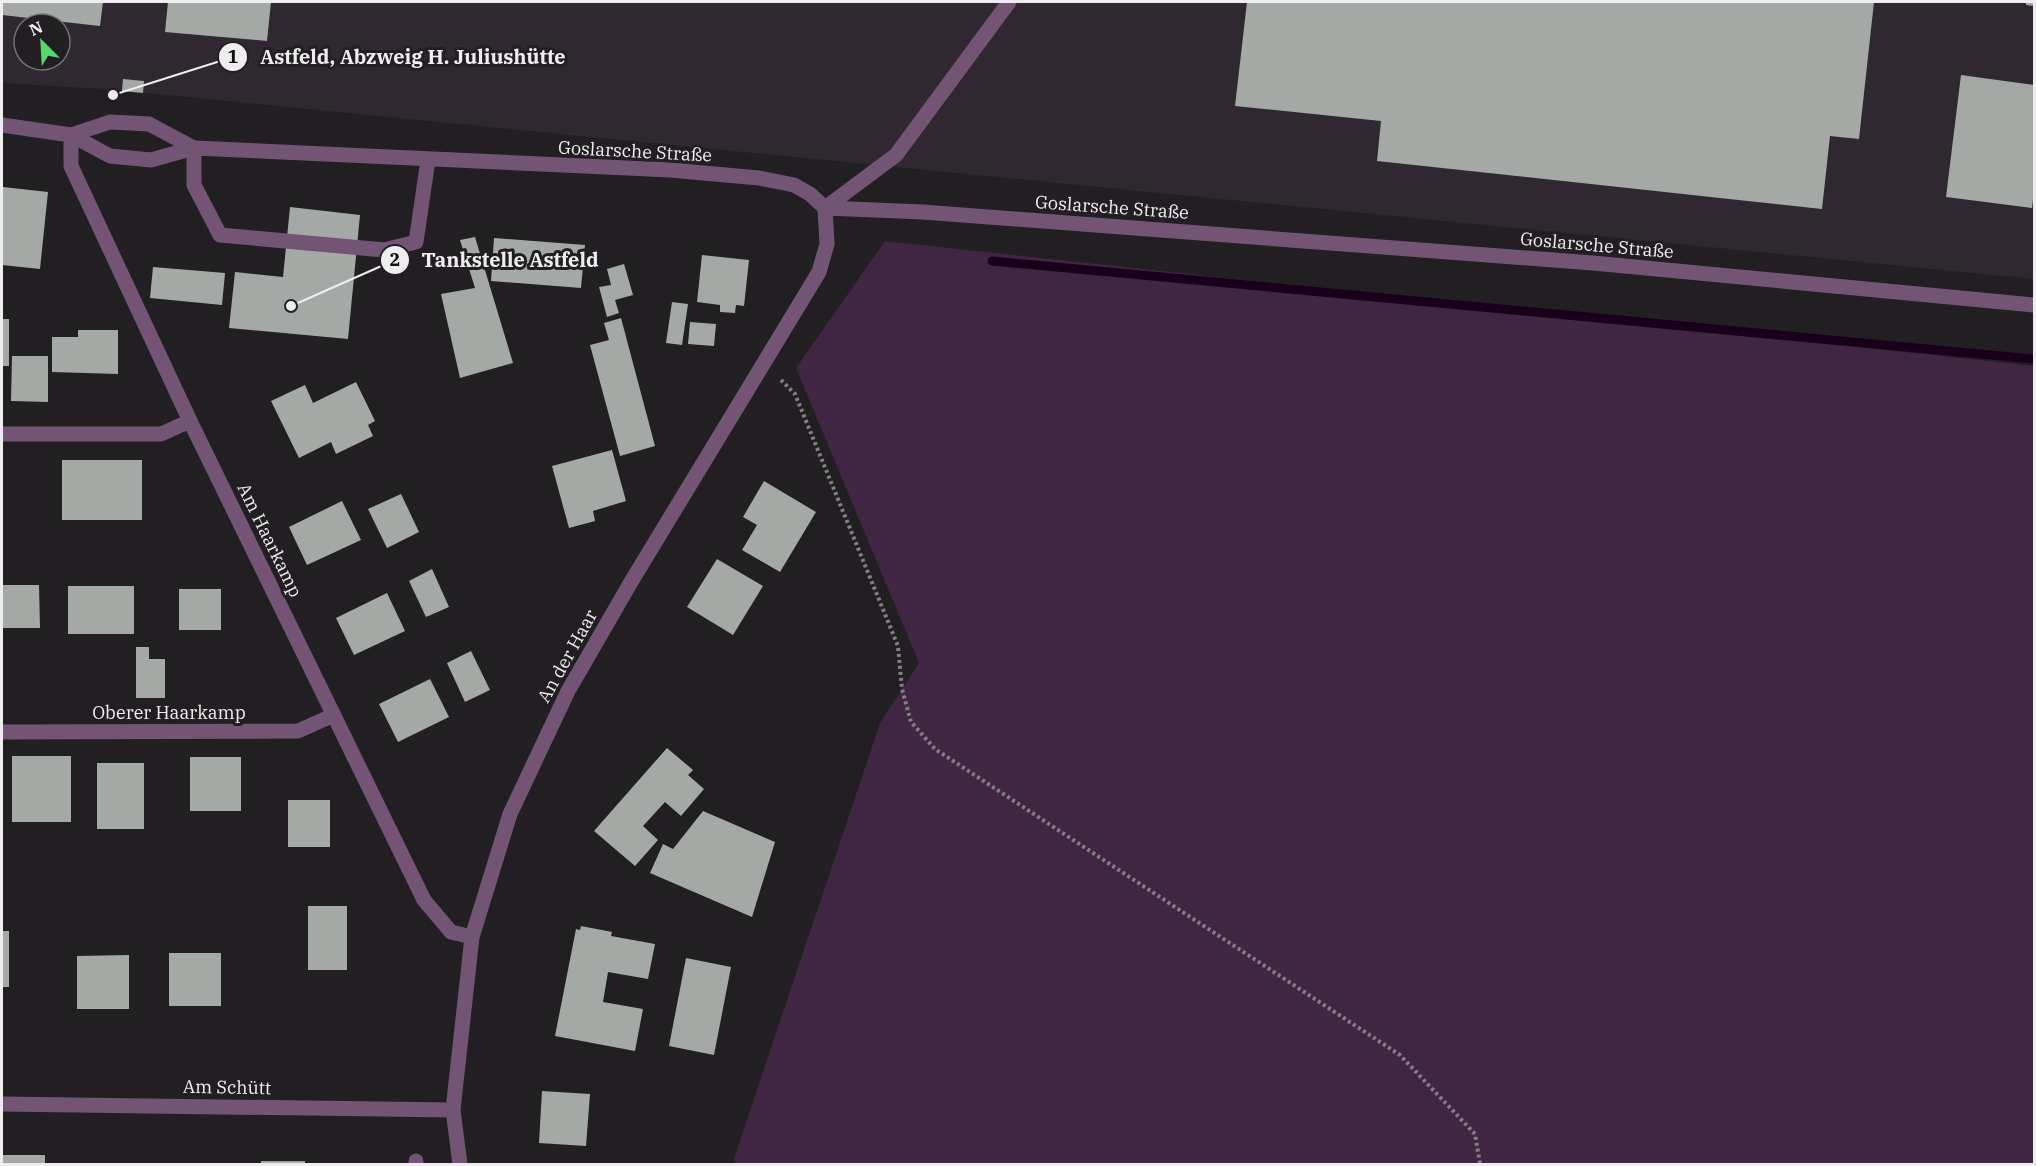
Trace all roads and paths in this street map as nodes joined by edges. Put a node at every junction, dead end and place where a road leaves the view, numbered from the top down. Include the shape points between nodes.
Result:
1 (1009, 2) edge
2 (2, 124) edge
3 (71, 135) junction
4 (194, 148) junction
5 (428, 160) junction
6 (825, 208) junction
7 (2034, 305) edge
8 (764, 363) junction
9 (190, 421) junction
10 (2, 434) edge
11 (334, 715) junction
12 (2, 732) edge
13 (472, 937) junction
14 (2, 1104) edge
15 (453, 1110) junction
16 (460, 1164) edge
17 (1480, 1164) edge

1 - 6 street via 896,155
2 - 3 street, Goslarsche Straße
3 - 4 street, Goslarsche Straße via 110,156 151,160
3 - 4 street, Goslarsche Straße via 110,122 150,124
3 - 9 street, Am Haarkamp via 71,166
4 - 5 street, Goslarsche Straße
4 - 5 street via 194,185 220,235 384,250 416,242
5 - 6 street, Goslarsche Straße via 670,170 759,178 794,185
6 - 7 street, Goslarsche Straße via 1593,263
6 - 8 street, An der Haar via 827,244 819,272
8 - 13 street, An der Haar via 568,691 510,814
8 - 17 path via 795,394 897,646 911,722 934,749 1400,1054 1475,1134
9 - 10 street via 161,434
9 - 11 street, Am Haarkamp
11 - 12 street, Oberer Haarkamp via 298,730
11 - 13 street, Am Haarkamp via 424,900 451,932
13 - 15 street, An der Haar
14 - 15 street, Am Schütt
15 - 16 street, An der Haar

